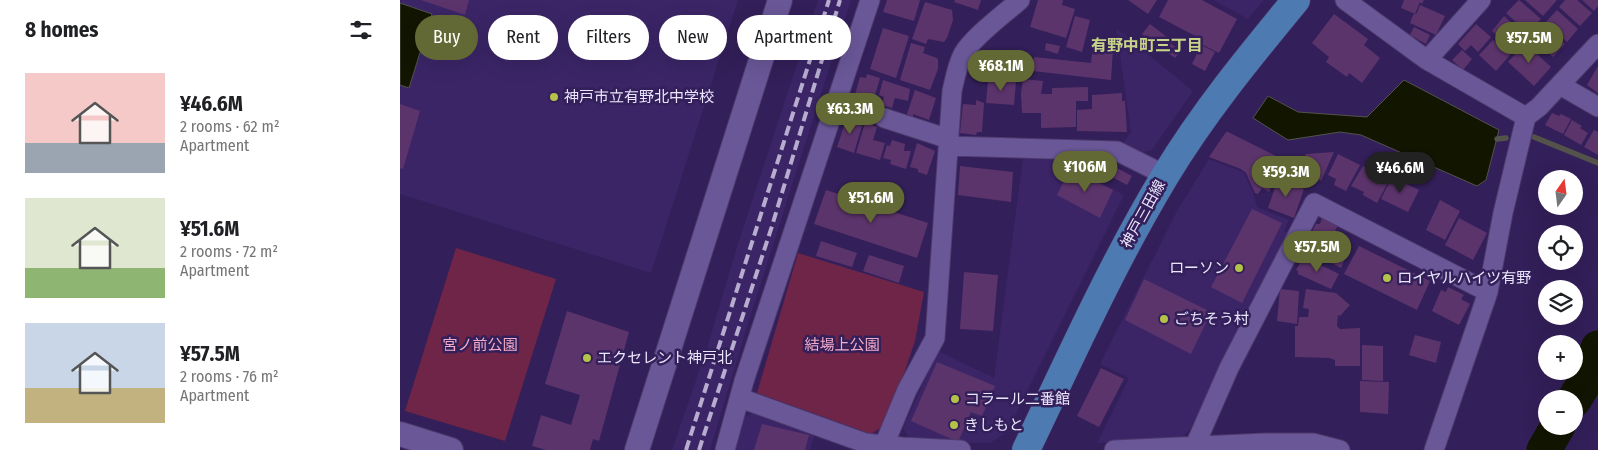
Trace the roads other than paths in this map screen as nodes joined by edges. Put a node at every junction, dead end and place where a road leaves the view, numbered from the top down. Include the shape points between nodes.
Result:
1 (780, 0) edge
2 (870, 0) edge
3 (1020, 0) edge
4 (1296, 0) edge
5 (1345, 0) edge
6 (1482, 0) edge
7 (1598, 44) edge
8 (1427, 60) junction
9 (1560, 85) junction
10 (1598, 107) edge
11 (1526, 116) junction
12 (884, 118) dead end
13 (949, 142) junction
14 (1165, 175) junction
15 (1488, 292) junction
16 (740, 398) junction
17 (400, 434) edge
18 (883, 447) edge
19 (1194, 448) edge
20 (451, 450) edge
21 (637, 450) edge
22 (725, 450) edge
23 (961, 450) edge
24 (1026, 450) edge
25 (1114, 450) edge
26 (1340, 450) edge
27 (1434, 450) edge

1 - 21 street
2 - 16 street
3 - 13 street via 964,52 952,91
4 - 14 main road, 神戸三田線 via 1218,96
5 - 8 street
6 - 8 street
7 - 9 street
8 - 11 street
9 - 10 street
9 - 11 street
11 - 15 street
12 - 13 street
13 - 14 street via 1117,151
13 - 18 street via 934,338
14 - 24 main road, 神戸三田線 via 1115,266
15 - 19 street via 1314,203 1229,368
15 - 27 street
16 - 18 street
16 - 22 street
17 - 20 street
18 - 23 street
19 - 25 street
19 - 26 street via 1313,443

